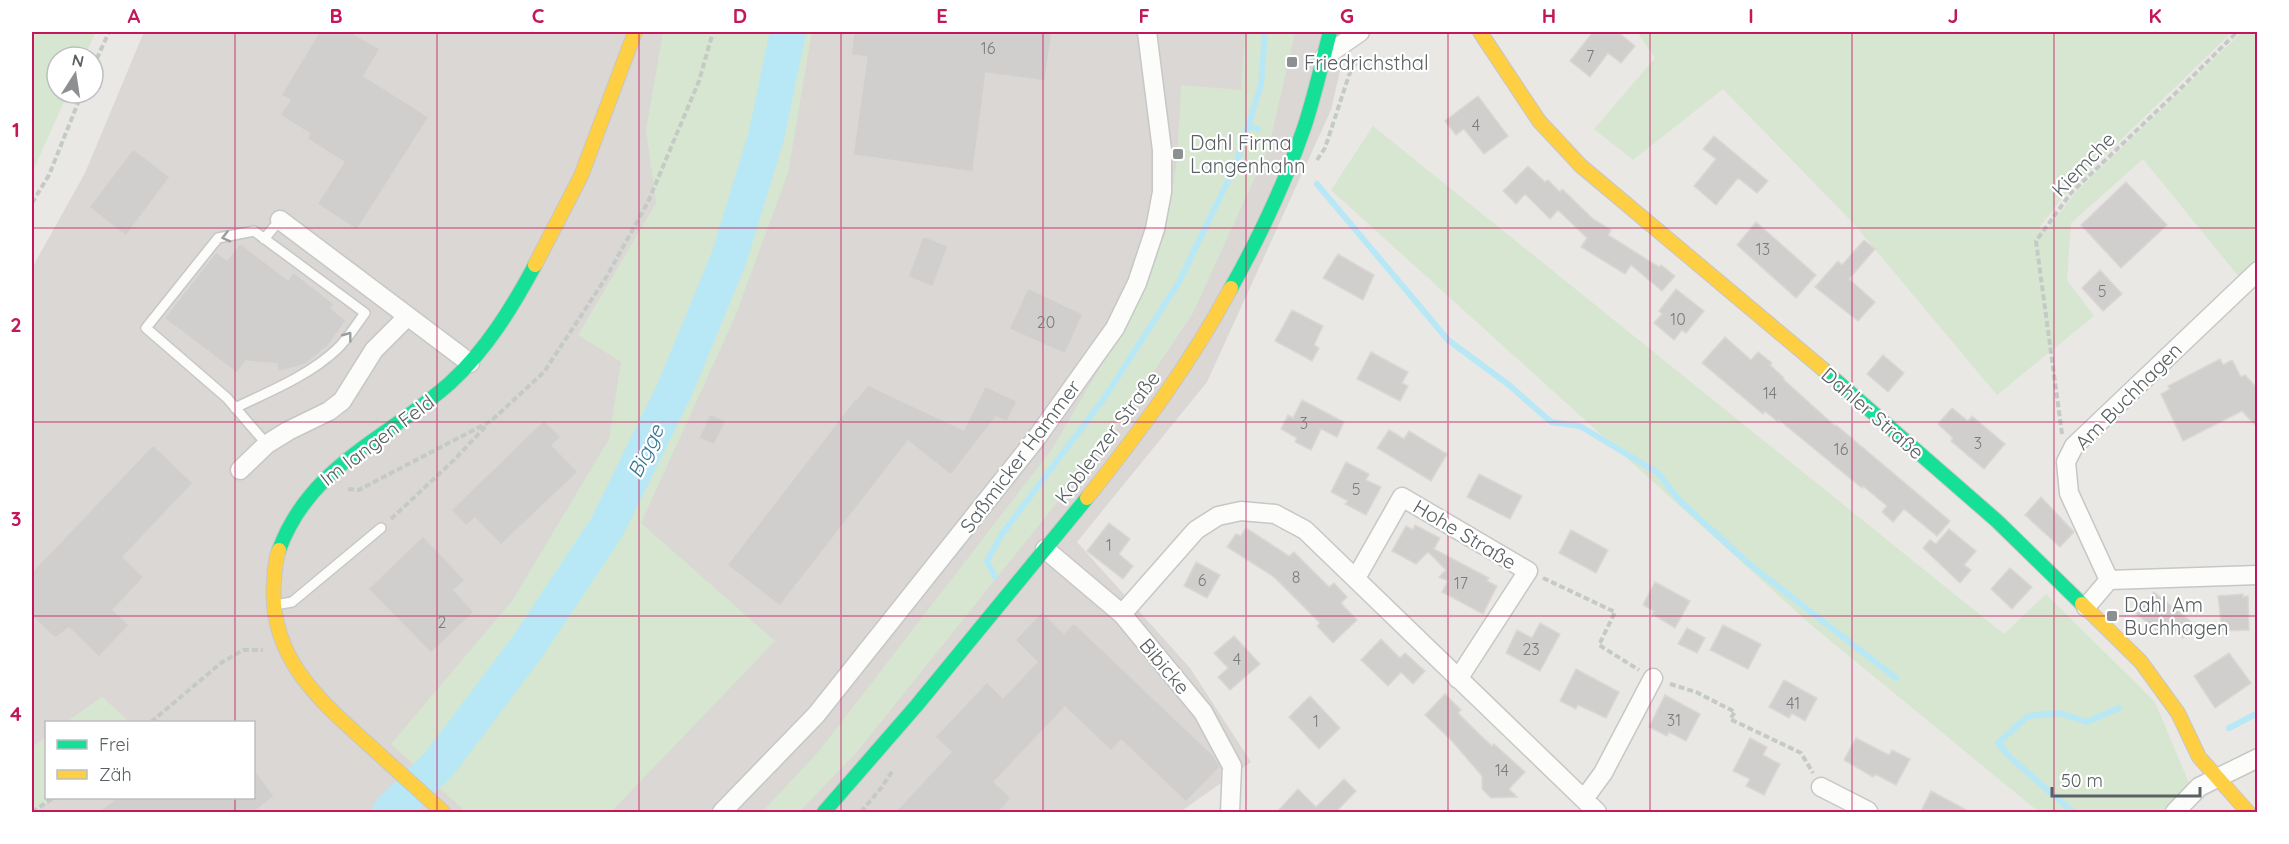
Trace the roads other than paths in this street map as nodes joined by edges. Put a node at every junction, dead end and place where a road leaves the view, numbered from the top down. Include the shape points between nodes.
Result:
1 (635, 32) edge
2 (1147, 32) edge
3 (1330, 32) edge
4 (1360, 32) edge
5 (1480, 32) edge
6 (1324, 57) junction
7 (279, 220) joint
8 (264, 239) junction
9 (2258, 271) edge
10 (407, 317) junction
11 (470, 363) junction
12 (235, 408) junction
13 (267, 444) junction
14 (240, 470) dead end
15 (381, 528) road end
16 (1046, 549) junction
17 (2258, 575) edge
18 (1356, 578) junction
19 (2109, 580) junction
20 (274, 605) junction
21 (2086, 607) junction
22 (1122, 614) junction
23 (1653, 678) road end
24 (1458, 679) junction
25 (2258, 758) edge
26 (2218, 777) junction
27 (1821, 787) road end
28 (1584, 799) junction
29 (443, 813) edge
30 (722, 813) edge
31 (824, 813) edge
32 (1230, 813) edge
33 (1597, 813) edge
34 (1867, 813) edge
35 (2175, 813) edge
36 (2248, 813) edge

1 - 11 street, Im langen Feld via 580,178 509,312
2 - 30 street, Saßmicker Hammer via 1162,192 1155,229 1137,283 1115,328 1035,441 816,715
3 - 6 street, Koblenzer Straße
4 - 6 street
5 - 21 street, Dahler Straße via 1539,121 1581,166 1997,521
6 - 16 street, Koblenzer Straße via 1295,152 1212,323 1153,411
7 - 8 lane
7 - 10 street
8 -> 12 lane via 254,231 218,238 146,328
12 -> 8 lane via 304,374 338,348 365,313
9 - 19 street, Am Buchhagen via 2074,446 2066,462 2069,493
10 - 11 street
10 - 13 street via 374,350 342,400
11 - 20 street, Im langen Feld via 443,389 323,479 306,497 280,546
12 - 13 lane
13 - 14 street
15 - 20 lane via 292,602
16 - 22 street, Bibicke
16 - 31 street, Koblenzer Straße
17 - 19 street
18 - 22 street via 1305,530 1275,514 1241,511 1218,516 1196,530
18 - 24 street
18 - 24 street, Hohe Straße via 1402,496 1528,571
19 - 21 street
20 - 29 street, Im langen Feld via 284,649 310,688
21 - 26 street, Dahler Straße via 2162,688 2199,757
22 - 32 street, Bibicke via 1203,712 1232,765
23 - 28 street via 1603,772
24 - 28 street
25 - 26 street
26 - 35 street via 2199,787
26 - 36 street, Dahler Straße
27 - 34 street
28 - 33 street

